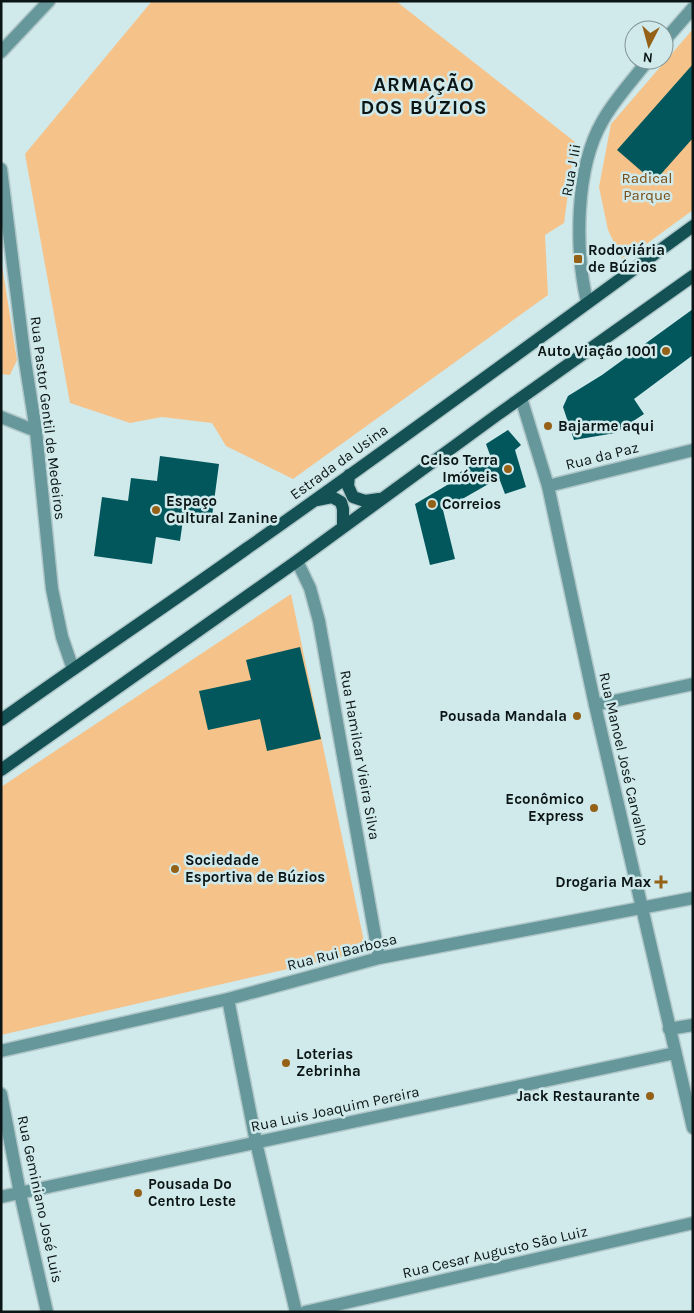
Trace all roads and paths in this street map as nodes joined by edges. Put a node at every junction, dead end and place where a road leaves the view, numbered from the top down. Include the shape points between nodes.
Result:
1 (49, 1) edge
2 (693, 8) edge
3 (674, 30) edge
4 (1, 52) edge
5 (640, 70) edge
6 (1, 169) edge
7 (693, 226) edge
8 (693, 276) edge
9 (587, 302) junction
10 (521, 398) junction
11 (1, 417) edge
12 (36, 432) junction
13 (693, 450) edge
14 (349, 475) junction
15 (548, 486) junction
16 (380, 499) junction
17 (315, 500) junction
18 (343, 526) junction
19 (297, 562) junction
20 (73, 669) junction
21 (693, 684) edge
22 (594, 705) junction
23 (1, 720) edge
24 (1, 770) edge
25 (693, 898) edge
26 (641, 908) junction
27 (379, 958) junction
28 (228, 999) junction
29 (693, 1025) edge
30 (669, 1029) junction
31 (1, 1051) edge
32 (675, 1053) junction
33 (1, 1094) edge
34 (693, 1128) edge
35 (256, 1142) junction
36 (20, 1193) junction
37 (1, 1197) edge
38 (693, 1223) edge
39 (47, 1312) edge
40 (296, 1312) edge
41 (305, 1312) edge

1 - 4 street
2 - 3 street
5 - 9 street, Rua J Iii via 603,120 591,144 583,180 579,234
6 - 12 street, Rua Pastor Gentil de Medeiros
7 - 9 main road, Estrada da Usina
8 - 10 main road
9 - 14 main road, Estrada da Usina
10 - 15 street, Rua Manoel José Carvalho
10 - 16 main road
11 - 12 street
12 - 20 street, Rua Pastor Gentil de Medeiros via 52,589 62,637
13 - 15 street, Rua da Paz
14 - 16 main road via 348,486 353,497 365,501
14 - 17 main road, Estrada da Usina
15 - 22 street, Rua Manoel José Carvalho
16 - 18 main road
17 - 18 main road via 332,497 341,502
17 - 20 main road, Estrada da Usina
18 - 19 main road
19 - 24 main road
19 - 27 street, Rua Hamilcar Vieira Silva via 310,588 319,621
20 - 23 main road, Estrada da Usina
21 - 22 street
22 - 26 street, Rua Manoel José Carvalho
25 - 26 street, Rua Rui Barbosa
26 - 27 street, Rua Rui Barbosa
26 - 30 street, Rua Manoel José Carvalho
27 - 28 street, Rua Rui Barbosa
28 - 31 street, Rua Rui Barbosa
28 - 35 street
29 - 30 street
30 - 32 street, Rua Manoel José Carvalho
32 - 34 street, Rua Manoel José Carvalho
32 - 35 street, Rua Luis Joaquim Pereira
33 - 36 street, Rua Geminiano José Luis
35 - 36 street, Rua Luis Joaquim Pereira
35 - 40 street
36 - 37 street, Rua Luis Joaquim Pereira
36 - 39 street, Rua Geminiano José Luis
38 - 41 street, Rua Cesar Augusto São Luiz

